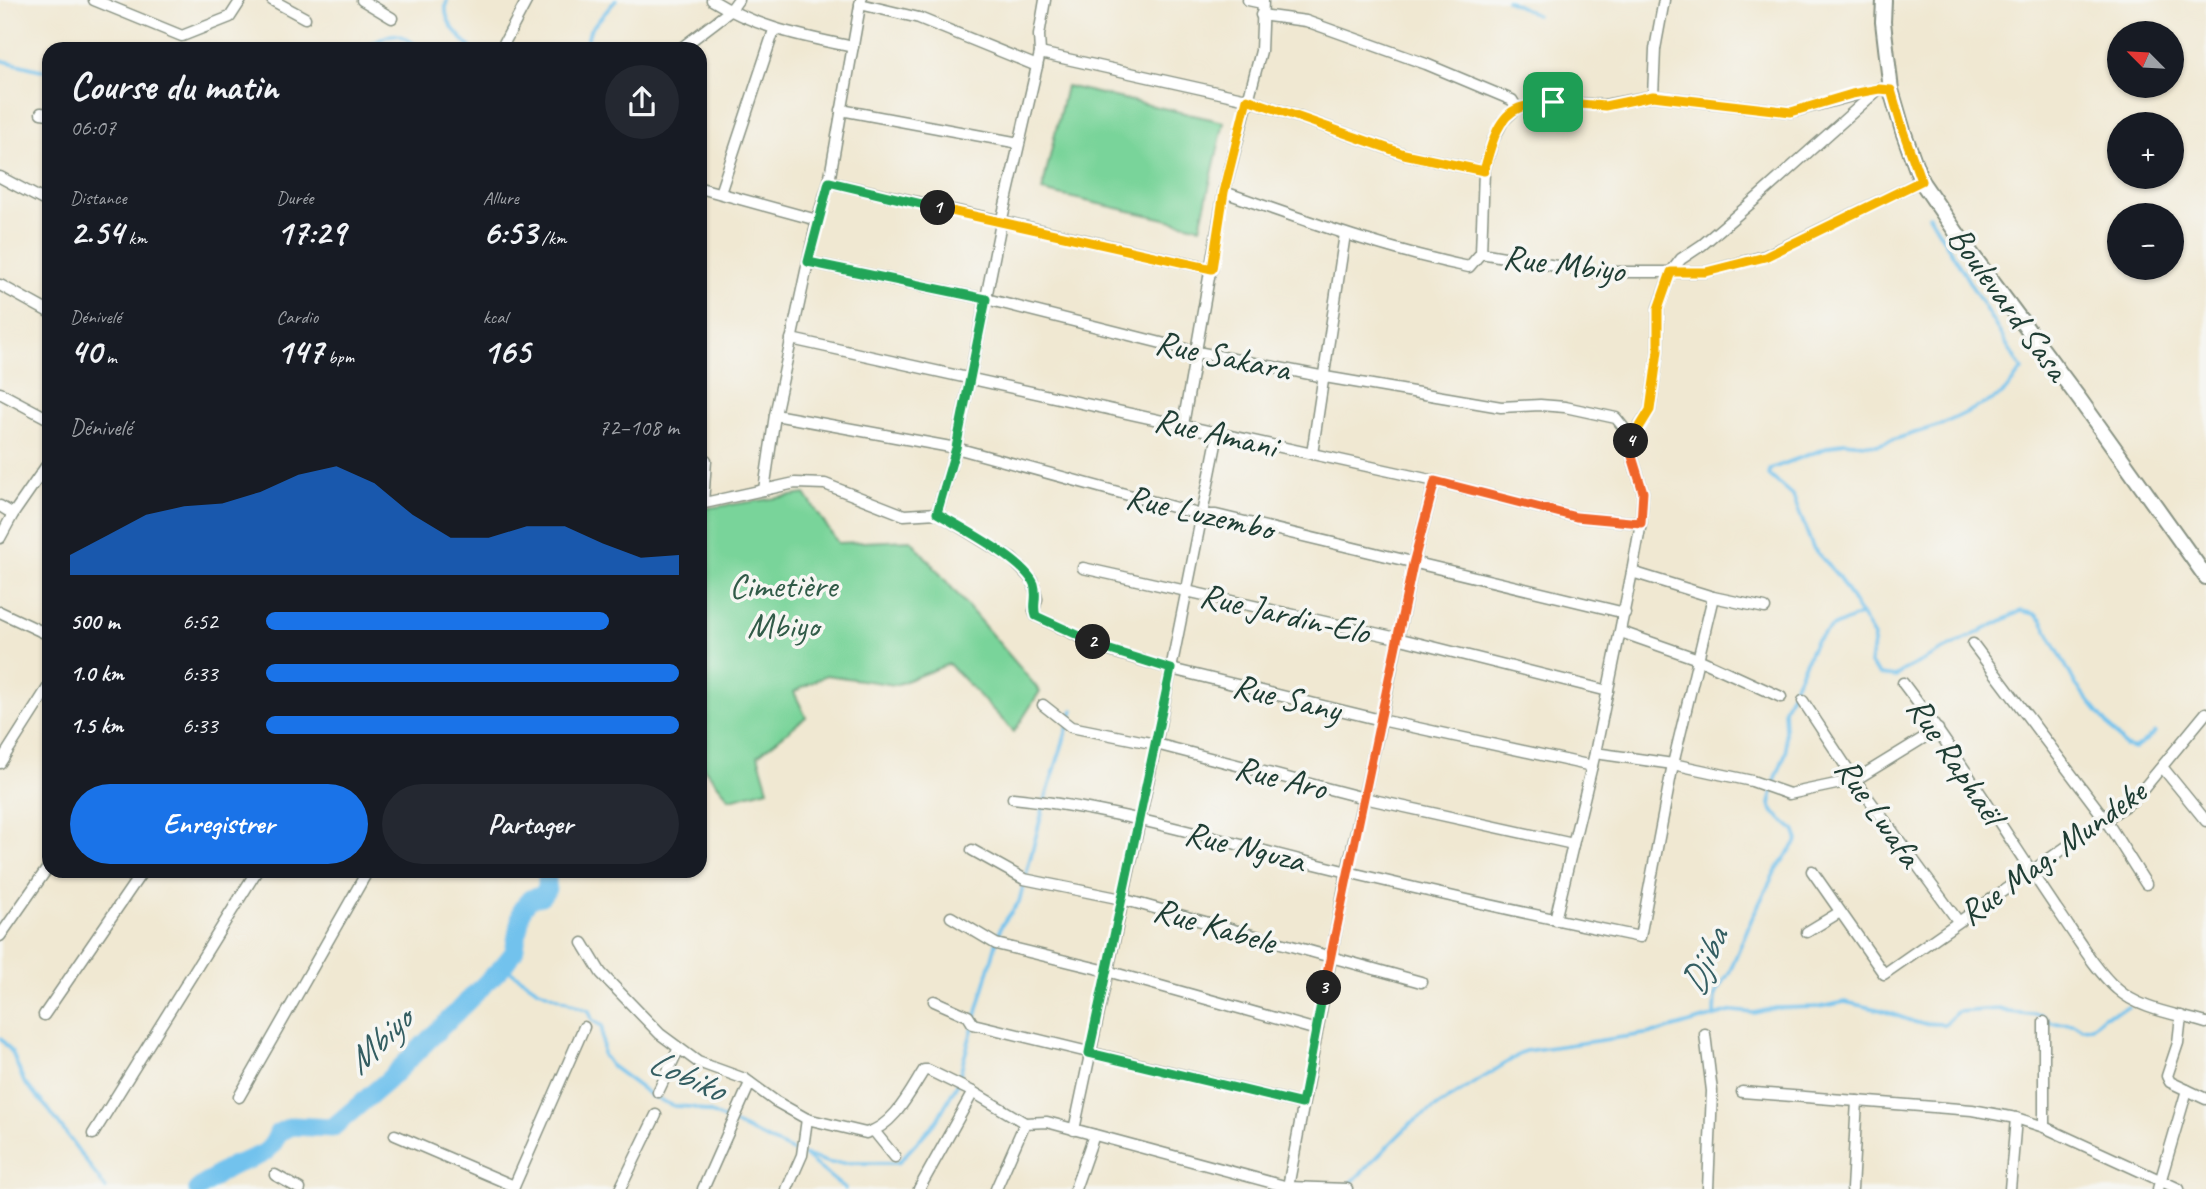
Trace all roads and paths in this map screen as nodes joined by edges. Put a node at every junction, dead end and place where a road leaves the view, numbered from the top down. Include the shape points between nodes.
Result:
1 (94, 0) edge
2 (241, 0) edge
3 (272, 0) edge
4 (362, 0) edge
5 (527, 0) edge
6 (712, 0) edge
7 (738, 0) edge
8 (1045, 0) edge
9 (1248, 0) edge
10 (1664, 0) edge
11 (1884, 0) edge
12 (1262, 1) edge
13 (860, 2) edge
14 (730, 11) junction
15 (1261, 15) junction
16 (305, 18) dead end
17 (392, 18) dead end
18 (774, 30) junction
19 (505, 42) edge
20 (689, 42) edge
21 (853, 47) junction
22 (1040, 53) junction
23 (1037, 66) junction
24 (1885, 90) junction
25 (1653, 96) junction
26 (1247, 99) junction
27 (1517, 108) junction
28 (841, 110) junction
29 (1019, 143) junction
30 (1484, 171) junction
31 (0, 177) edge
32 (1921, 181) junction
33 (829, 182) junction
34 (707, 190) edge
35 (1224, 192) junction
36 (720, 193) junction
37 (42, 199) edge
38 (817, 220) junction
39 (1001, 223) junction
40 (1345, 234) junction
41 (1481, 253) junction
42 (808, 262) junction
43 (1212, 269) junction
44 (1671, 272) junction
45 (0, 285) edge
46 (986, 299) junction
47 (42, 308) edge
48 (791, 339) junction
49 (1197, 352) junction
50 (971, 377) junction
51 (1325, 377) junction
52 (0, 393) edge
53 (42, 415) edge
54 (775, 415) junction
55 (1183, 425) junction
56 (1218, 434) junction
57 (1632, 438) junction
58 (956, 448) junction
59 (1312, 454) junction
60 (42, 472) edge
61 (1435, 481) junction
62 (764, 489) junction
63 (707, 503) edge
64 (0, 506) edge
65 (937, 513) junction
66 (13, 514) junction
67 (1202, 515) junction
68 (1641, 523) junction
69 (0, 538) edge
70 (1413, 564) junction
71 (1083, 568) dead end
72 (1632, 572) junction
73 (2206, 577) edge
74 (1187, 592) junction
75 (1713, 597) junction
76 (1765, 608) dead end
77 (0, 612) edge
78 (1625, 613) junction
79 (42, 632) edge
80 (1621, 632) junction
81 (1397, 638) junction
82 (1973, 643) dead end
83 (1698, 659) junction
84 (1171, 669) junction
85 (1903, 683) dead end
86 (1608, 691) junction
87 (42, 697) edge
88 (1781, 697) dead end
89 (1803, 702) dead end
90 (1043, 705) dead end
91 (2206, 713) edge
92 (1381, 720) junction
93 (1938, 729) junction
94 (1156, 744) junction
95 (1595, 753) junction
96 (0, 763) edge
97 (1673, 764) junction
98 (1592, 766) junction
99 (2164, 768) junction
100 (1855, 780) junction
101 (1013, 798) dead end
102 (1364, 798) junction
103 (1139, 820) junction
104 (2105, 820) junction
105 (2206, 821) edge
106 (1573, 844) junction
107 (972, 850) dead end
108 (1811, 871) dead end
109 (1347, 872) junction
110 (2031, 872) junction
111 (42, 876) edge
112 (138, 878) edge
113 (252, 878) edge
114 (364, 878) edge
115 (2146, 884) dead end
116 (1122, 899) junction
117 (1840, 912) junction
118 (951, 916) dead end
119 (1555, 920) junction
120 (1958, 921) junction
121 (1807, 932) dead end
122 (0, 936) edge
123 (583, 943) dead end
124 (1330, 958) junction
125 (1107, 971) junction
126 (1420, 982) dead end
127 (934, 1001) dead end
128 (44, 1015) dead end
129 (2181, 1016) junction
130 (2044, 1022) dead end
131 (2206, 1023) edge
132 (584, 1027) dead end
133 (1317, 1031) junction
134 (1705, 1034) dead end
135 (680, 1048) junction
136 (1089, 1053) junction
137 (751, 1083) junction
138 (2187, 1090) junction
139 (658, 1091) dead end
140 (973, 1092) junction
141 (1742, 1092) dead end
142 (239, 1097) dead end
143 (2206, 1099) edge
144 (1857, 1101) junction
145 (1302, 1104) junction
146 (656, 1115) dead end
147 (2016, 1118) junction
148 (807, 1119) junction
149 (1025, 1123) junction
150 (2044, 1127) junction
151 (1073, 1130) junction
152 (874, 1131) junction
153 (93, 1134) dead end
154 (395, 1135) dead end
155 (1094, 1135) junction
156 (895, 1157) dead end
157 (275, 1175) dead end
158 (2160, 1185) edge
159 (1288, 1187) junction
160 (513, 1188) edge
161 (1343, 1188) edge
162 (300, 1189) edge
163 (620, 1189) edge
164 (703, 1189) edge
165 (787, 1189) edge
166 (919, 1189) edge
167 (996, 1189) edge
168 (1075, 1189) edge
169 (1707, 1189) edge
170 (1852, 1189) edge
171 (2010, 1189) edge
172 (2179, 1189) edge

1 - 2 street via 182,36 230,17
3 - 16 street
4 - 17 street
5 - 19 street
6 - 14 street
7 - 14 street
8 - 22 street
9 - 12 street
10 - 25 street
11 - 24 street, Boulevard Sasa
12 - 15 street
13 - 21 street
13 - 23 street via 919,18
14 - 18 street
14 - 20 street
15 - 26 street via 1261,51
15 - 27 street via 1306,22 1426,64 1512,100
18 - 21 street
18 - 36 street
21 - 28 street
22 - 23 street
22 - 26 street
23 - 29 street
24 - 25 street via 1791,112
24 - 32 street, Boulevard Sasa
24 - 44 street
25 - 27 street via 1605,106 1553,102
26 - 30 street via 1404,154
26 - 35 street
27 - 30 street, Rue Mbiyo via 1493,140
28 - 29 street
28 - 33 street
29 - 39 street
30 - 41 street, Rue Mbiyo
31 - 37 street
32 - 44 street, Rue Mbiyo via 1765,257 1706,272
32 - 73 street, Boulevard Sasa
33 - 38 street
33 - 39 street
34 - 36 street
35 - 40 street, Rue Mbiyo
35 - 43 street
36 - 38 street
38 - 42 street
39 - 43 street
39 - 46 street
40 - 41 street, Rue Mbiyo via 1469,267
40 - 51 street
41 - 44 street, Rue Mbiyo via 1591,272
42 - 46 street, Rue Sakara
42 - 48 street
43 - 49 street
44 - 57 street via 1658,309 1650,410
45 - 47 street
46 - 49 street, Rue Sakara
46 - 50 street
48 - 50 street, Rue Amani
48 - 54 street
49 - 51 street, Rue Sakara
49 - 55 street
50 - 55 street, Rue Amani
50 - 58 street
51 - 57 street, Rue Sakara via 1501,407 1565,407 1616,418
51 - 59 street
52 - 53 street
54 - 58 street, Rue Luzembo
54 - 62 street
55 - 56 street, Rue Amani
56 - 59 street, Rue Amani
56 - 67 street
57 - 68 street via 1630,450 1643,492
58 - 65 street
58 - 67 street, Rue Luzembo
59 - 61 street, Rue Amani
60 - 66 street
61 - 68 street, Rue Amani via 1576,517
61 - 70 street
62 - 63 street
62 - 65 street via 825,484 904,515
64 - 66 street
65 - 84 street, Rue Sany via 1012,559 1033,581 1036,616 1107,649
66 - 69 street
67 - 70 street, Rue Luzembo
67 - 74 street
68 - 72 street
70 - 78 street, Rue Luzembo
70 - 81 street
71 - 74 street, Rue Jardin-Elo
72 - 75 street
72 - 78 street
74 - 81 street, Rue Jardin-Elo
74 - 84 street
75 - 76 street
75 - 83 street
77 - 79 street
78 - 80 street
80 - 83 street
80 - 86 street
81 - 86 street, Rue Jardin-Elo
81 - 92 street
82 - 104 street
83 - 88 street
83 - 97 street
84 - 92 street, Rue Sany
84 - 94 street
85 - 93 street, Rue Raphaël
86 - 95 street
87 - 96 street
89 - 100 street, Rue Lwafa
90 - 94 street, Rue Aro via 1066,724
91 - 99 street, Rue Mag. Mundeke
92 - 98 street, Rue Sany
92 - 102 street
93 - 100 street
93 - 110 street, Rue Raphaël
94 - 102 street, Rue Aro
94 - 103 street
95 - 97 street
95 - 98 street
97 - 100 street via 1789,793
97 - 119 street, Rue Nguza via 1640,937
98 - 106 street
99 - 104 street, Rue Mag. Mundeke via 2135,799
99 - 105 street
100 - 120 street, Rue Lwafa
101 - 103 street, Rue Nguza
102 - 106 street, Rue Aro
102 - 109 street
103 - 109 street, Rue Nguza
103 - 116 street
104 - 110 street, Rue Mag. Mundeke
104 - 115 street
106 - 119 street
107 - 116 street, Rue Kabele via 1024,879
108 - 117 street
109 - 119 street, Rue Nguza
109 - 124 street
110 - 120 street, Rue Mag. Mundeke
110 - 129 street, Rue Raphaël via 2117,989 2140,1004
111 - 122 street
112 - 128 street
113 - 153 street
114 - 142 street
116 - 124 street, Rue Kabele
116 - 125 street
117 - 120 street, Rue Mag. Mundeke via 1884,974
117 - 121 street
118 - 125 street via 996,944
123 - 135 street via 601,973 660,1034
124 - 126 street, Rue Kabele
124 - 133 street
125 - 133 street
125 - 136 street
127 - 136 street via 968,1016 973,1024
129 - 131 street, Rue Raphaël
129 - 138 street via 2167,1076
130 - 150 street
132 - 160 street
133 - 145 street
134 - 169 street via 1712,1091
135 - 137 street via 698,1062
135 - 139 street
136 - 145 street
136 - 151 street
137 - 148 street
137 - 164 street
138 - 143 street
138 - 158 street
140 - 149 street
140 - 152 street via 924,1070 900,1109
140 - 166 street
141 - 144 street
144 - 147 street
144 - 170 street
145 - 159 street
146 - 163 street
147 - 150 street
147 - 171 street
148 - 152 street
148 - 165 street via 802,1155
149 - 151 street via 1047,1122
149 - 167 street
150 - 158 street
151 - 155 street
152 - 156 street
154 - 160 street
155 - 159 street
155 - 168 street
157 - 162 street
158 - 172 street
159 - 161 street

